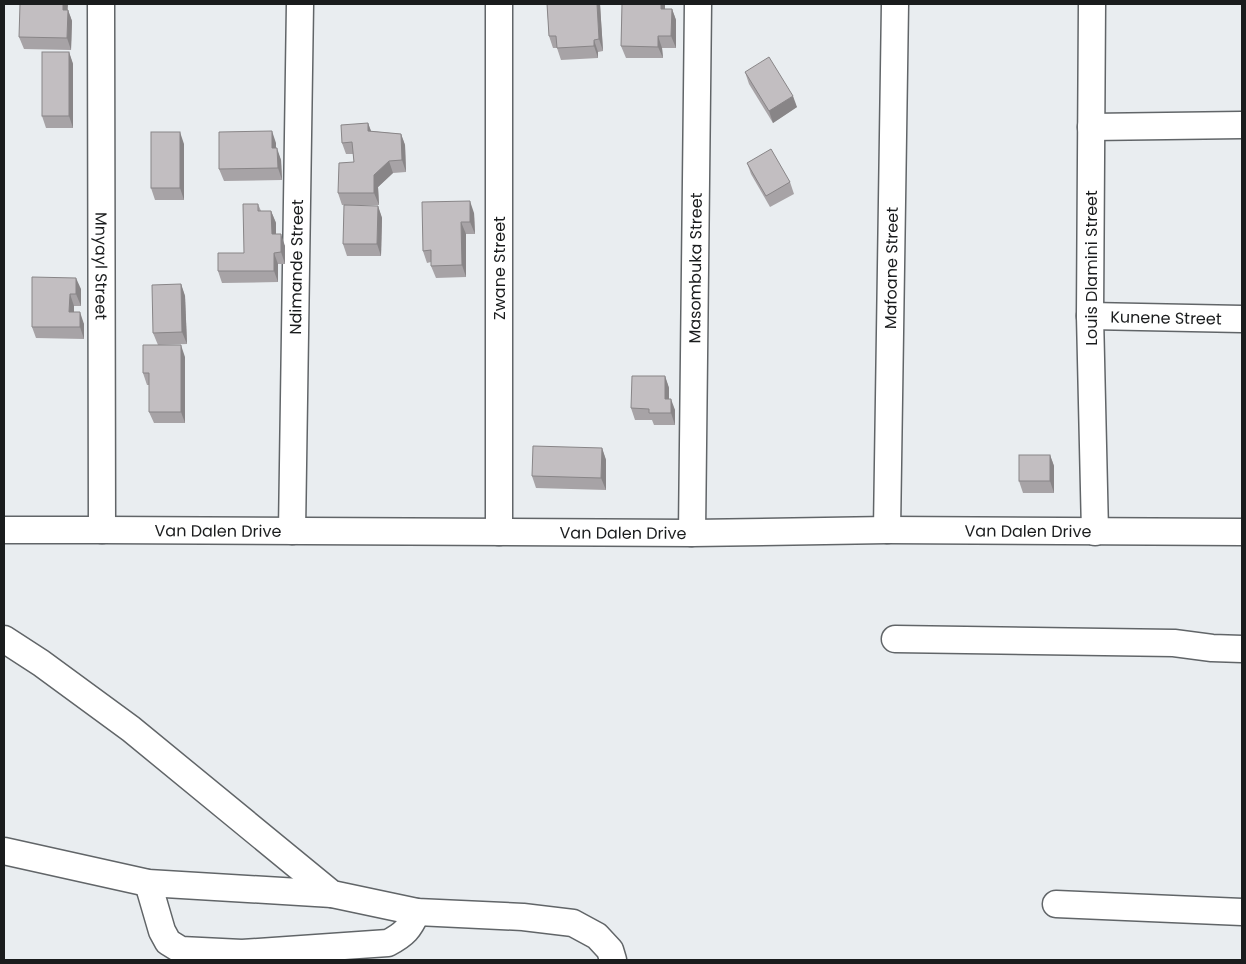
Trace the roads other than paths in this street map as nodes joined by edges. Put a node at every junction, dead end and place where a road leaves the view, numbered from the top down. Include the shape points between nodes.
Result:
1 (102, 4) edge
2 (300, 4) edge
3 (500, 4) edge
4 (698, 4) edge
5 (895, 4) edge
6 (1092, 4) edge
7 (1242, 125) edge
8 (1091, 127) junction
9 (1090, 316) junction
10 (1242, 319) edge
11 (4, 530) edge
12 (102, 530) junction
13 (887, 530) junction
14 (292, 531) junction
15 (498, 532) junction
16 (692, 532) junction
17 (1095, 532) junction
18 (1242, 532) edge
19 (4, 639) edge
20 (895, 639) dead end
21 (1242, 649) edge
22 (4, 851) edge
23 (148, 883) junction
24 (332, 894) junction
25 (1056, 904) dead end
26 (417, 912) junction
27 (1242, 912) edge
28 (613, 960) edge

1 - 12 street, Mnyayl Street
2 - 14 street, Ndimande Street
3 - 15 street, Zwane Street
4 - 16 street, Masombuka Street
5 - 13 street, Mafoane Street
6 - 8 street, Louis Dlamini Street
7 - 8 street
8 - 9 street, Louis Dlamini Street
9 - 10 street, Kunene Street
9 - 17 street, Louis Dlamini Street
11 - 12 street, Van Dalen Drive
12 - 14 street, Van Dalen Drive
13 - 16 street, Van Dalen Drive
13 - 17 street, Van Dalen Drive
14 - 15 street, Van Dalen Drive
15 - 16 street, Van Dalen Drive
17 - 18 street, Van Dalen Drive
19 - 24 street via 131,730
20 - 21 street via 1174,643
22 - 23 street
23 - 24 street
23 - 26 street via 162,931 168,942 181,950 242,953 388,943 409,928
24 - 26 street
25 - 27 street
26 - 28 street via 523,917 573,924 596,936 610,950

